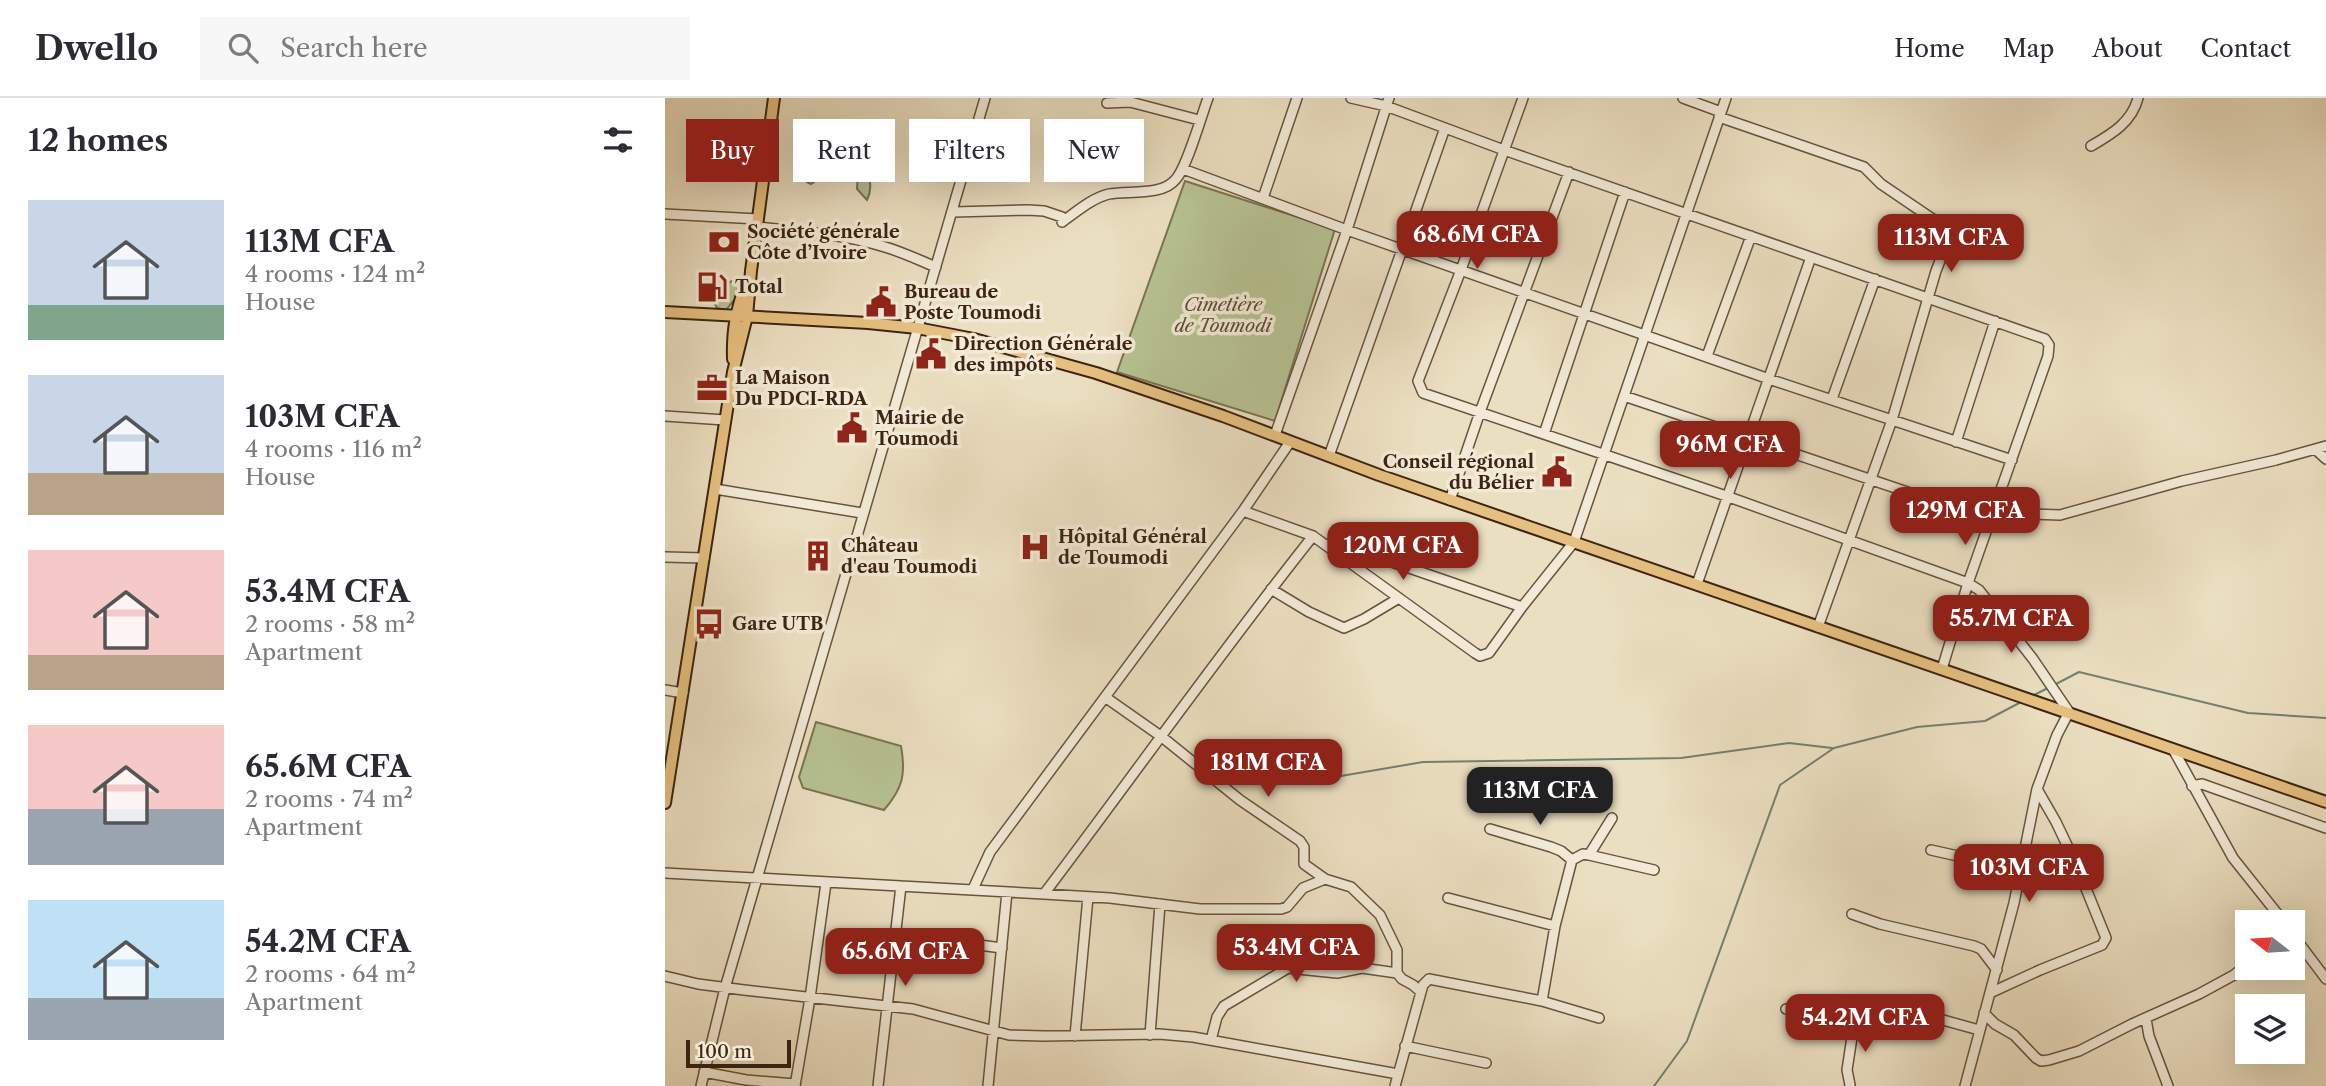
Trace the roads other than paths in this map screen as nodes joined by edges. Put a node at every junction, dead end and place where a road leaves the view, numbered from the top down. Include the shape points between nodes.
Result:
1 (774, 98) edge
2 (985, 98) edge
3 (1208, 98) edge
4 (1297, 98) edge
5 (1351, 98) edge
6 (1523, 98) edge
7 (1683, 98) edge
8 (1726, 98) edge
9 (2138, 98) edge
10 (1124, 100) edge
11 (1387, 102) edge
12 (1107, 103) dead end
13 (1720, 114) junction
14 (1199, 120) junction
15 (1445, 128) junction
16 (2091, 146) dead end
17 (1504, 150) junction
18 (1183, 169) junction
19 (1569, 172) junction
20 (1625, 192) junction
21 (1263, 198) junction
22 (953, 212) junction
23 (665, 214) edge
24 (1686, 214) junction
25 (758, 223) junction
26 (1347, 230) junction
27 (1751, 236) junction
28 (1402, 250) junction
29 (1811, 257) junction
30 (936, 267) junction
31 (1461, 270) junction
32 (1875, 279) junction
33 (1524, 291) junction
34 (1929, 298) junction
35 (665, 312) edge
36 (1585, 312) junction
37 (741, 315) junction
38 (1995, 321) junction
39 (917, 328) junction
40 (1645, 333) junction
41 (1707, 356) junction
42 (1769, 379) junction
43 (1624, 396) junction
44 (1832, 399) junction
45 (1480, 412) junction
46 (665, 416) edge
47 (725, 420) junction
48 (1892, 420) junction
49 (1544, 434) junction
50 (1275, 435) junction
51 (1748, 439) junction
52 (1290, 442) junction
53 (1956, 442) junction
54 (2326, 446) edge
55 (2315, 449) junction
56 (1604, 454) junction
57 (1329, 456) junction
58 (2326, 459) edge
59 (2011, 460) junction
60 (1870, 480) junction
61 (715, 489) junction
62 (1729, 497) junction
63 (1450, 500) junction
64 (1243, 511) junction
65 (862, 513) junction
66 (1990, 520) junction
67 (1313, 536) junction
68 (1849, 541) junction
69 (1574, 542) junction
70 (1328, 546) junction
71 (665, 557) edge
72 (705, 558) junction
73 (1968, 583) junction
74 (1697, 584) junction
75 (1271, 589) junction
76 (1399, 598) junction
77 (1522, 607) junction
78 (1818, 627) junction
79 (1943, 670) junction
80 (665, 690) edge
81 (683, 693) junction
82 (1105, 696) junction
83 (2069, 712) junction
84 (1162, 737) junction
85 (2173, 749) junction
86 (2192, 786) junction
87 (2037, 789) junction
88 (2326, 802) edge
89 (665, 803) edge
90 (1612, 818) dead end
91 (2325, 827) edge
92 (1490, 829) dead end
93 (1931, 850) dead end
94 (1589, 855) junction
95 (2023, 858) junction
96 (1572, 860) junction
97 (1654, 870) dead end
98 (665, 873) edge
99 (1325, 878) junction
100 (757, 879) junction
101 (826, 883) junction
102 (901, 886) junction
103 (973, 889) junction
104 (1007, 892) junction
105 (1044, 894) junction
106 (1088, 897) junction
107 (1448, 898) dead end
108 (1160, 904) junction
109 (2274, 910) edge
110 (1852, 915) dead end
111 (1555, 926) junction
112 (895, 934) junction
113 (1002, 948) junction
114 (2305, 955) edge
115 (1997, 971) junction
116 (1397, 973) junction
117 (2235, 974) edge
118 (665, 976) edge
119 (2326, 979) edge
120 (725, 988) junction
121 (1420, 992) junction
122 (1990, 993) junction
123 (810, 998) junction
124 (1542, 1000) junction
125 (888, 1008) junction
126 (1786, 1009) dead end
127 (1984, 1013) junction
128 (1599, 1018) dead end
129 (2146, 1019) junction
130 (1854, 1024) junction
131 (992, 1031) junction
132 (1979, 1031) junction
133 (1150, 1035) junction
134 (1075, 1036) junction
135 (1211, 1040) junction
136 (1405, 1046) junction
137 (1486, 1063) dead end
138 (704, 1072) junction
139 (1398, 1074) junction
140 (795, 1085) edge
141 (1850, 1085) edge
142 (701, 1086) edge
143 (878, 1086) edge
144 (988, 1086) edge
145 (1395, 1086) edge
146 (1965, 1086) edge
147 (2168, 1086) edge

1 - 25 main road
2 - 22 street
3 - 14 street
4 - 21 street
5 - 11 street
6 - 17 street
7 - 13 street
8 - 13 street
9 - 16 street via 2128,120
10 - 12 street
10 - 14 street
11 - 15 street
11 - 26 street
13 - 24 street
13 - 34 street via 1864,167 1937,222 1948,243
14 - 18 street
15 - 17 street
15 - 28 street
17 - 19 street
17 - 31 street
18 - 21 street
18 - 22 street via 1175,182 1152,191 1107,194 1062,222 1062,217 1044,211
19 - 20 street
19 - 33 street
20 - 24 street
20 - 36 street
21 - 26 street
22 - 30 street
23 - 25 street
24 - 27 street
24 - 40 street
25 - 30 street via 886,247
25 - 37 main road
26 - 28 street
26 - 50 street
27 - 29 street
27 - 41 street
28 - 31 street
28 - 57 street
29 - 32 street
29 - 42 street
30 - 39 street
31 - 33 street
31 - 45 street via 1418,381 1423,393
32 - 34 street
32 - 44 street
33 - 36 street
33 - 45 street
34 - 38 street
34 - 48 street
35 - 37 main road
36 - 40 street
36 - 49 street
37 - 39 main road
37 - 47 main road via 732,335 733,372
38 - 53 street
38 - 59 street via 2046,339 2049,345
39 - 50 main road via 1070,365
39 - 65 street
40 - 41 street
40 - 43 street
41 - 42 street
42 - 44 street
42 - 51 street
43 - 51 street
43 - 56 street
44 - 48 street
45 - 49 street
45 - 63 street
46 - 47 street
47 - 61 main road
48 - 53 street
48 - 60 street
49 - 56 street
50 - 52 main road
51 - 60 street
51 - 62 street
52 - 57 main road
52 - 64 street
53 - 59 street
54 - 55 street
55 - 58 street
55 - 66 street via 2060,515 2009,513
56 - 62 street
56 - 69 street
57 - 63 main road
59 - 66 street
60 - 66 street
60 - 68 street
61 - 65 street
61 - 72 main road
62 - 68 street
62 - 74 street
63 - 69 main road
64 - 67 street
64 - 82 street
65 - 100 street
66 - 73 street
67 - 70 street
67 - 75 street
68 - 73 street
68 - 78 street
69 - 74 main road
69 - 77 street
70 - 76 street
70 - 77 street via 1337,543
71 - 72 street
72 - 81 main road
73 - 79 street
73 - 83 street via 1979,590 2026,649
74 - 78 main road
75 - 76 street via 1344,628
75 - 84 street
76 - 77 street via 1480,656 1489,653
78 - 79 main road
79 - 83 main road
80 - 81 street
81 - 89 main road
82 - 84 street
82 - 103 street via 990,852
83 - 85 main road
83 - 87 street
84 - 99 street via 1300,841 1304,864
84 - 105 street
85 - 86 street
85 - 88 main road
86 - 91 street via 2202,783
86 - 109 street via 2233,858
87 - 95 street
87 - 122 street via 2076,864 2106,938 2102,945
90 - 94 street
92 - 96 street via 1551,847
93 - 95 street via 2007,867
94 - 96 street
94 - 97 street
95 - 115 street
96 - 111 street
98 - 100 street
99 - 108 street via 1303,888 1281,909
99 - 116 street via 1351,887 1380,915 1397,950
100 - 101 street
100 - 120 street
101 - 102 street
101 - 123 street
102 - 103 street
102 - 112 street
103 - 104 street
104 - 105 street
104 - 113 street
105 - 106 street
106 - 108 street
106 - 134 street
107 - 111 street
108 - 133 street
110 - 115 street via 1974,946
111 - 124 street
112 - 113 street
112 - 125 street
113 - 131 street
114 - 119 street
115 - 122 street
116 - 121 street
116 - 135 street via 1288,968 1224,1006 1216,1017
117 - 129 street
118 - 120 street
120 - 123 street
120 - 138 street
121 - 124 street via 1425,982 1435,979
121 - 136 street
122 - 127 street
123 - 125 street
123 - 140 street
124 - 128 street
125 - 131 street via 924,1011
125 - 143 street
126 - 130 street via 1811,1015 1828,1033
127 - 129 street via 2041,1061 2079,1051
127 - 132 street
129 - 147 street
130 - 132 street via 1870,1006 1906,1010
130 - 141 street via 1847,1070
131 - 134 street
131 - 144 street
132 - 146 street
133 - 134 street
133 - 135 street
135 - 139 street
136 - 137 street
136 - 139 street
138 - 140 street
138 - 142 street
139 - 145 street

